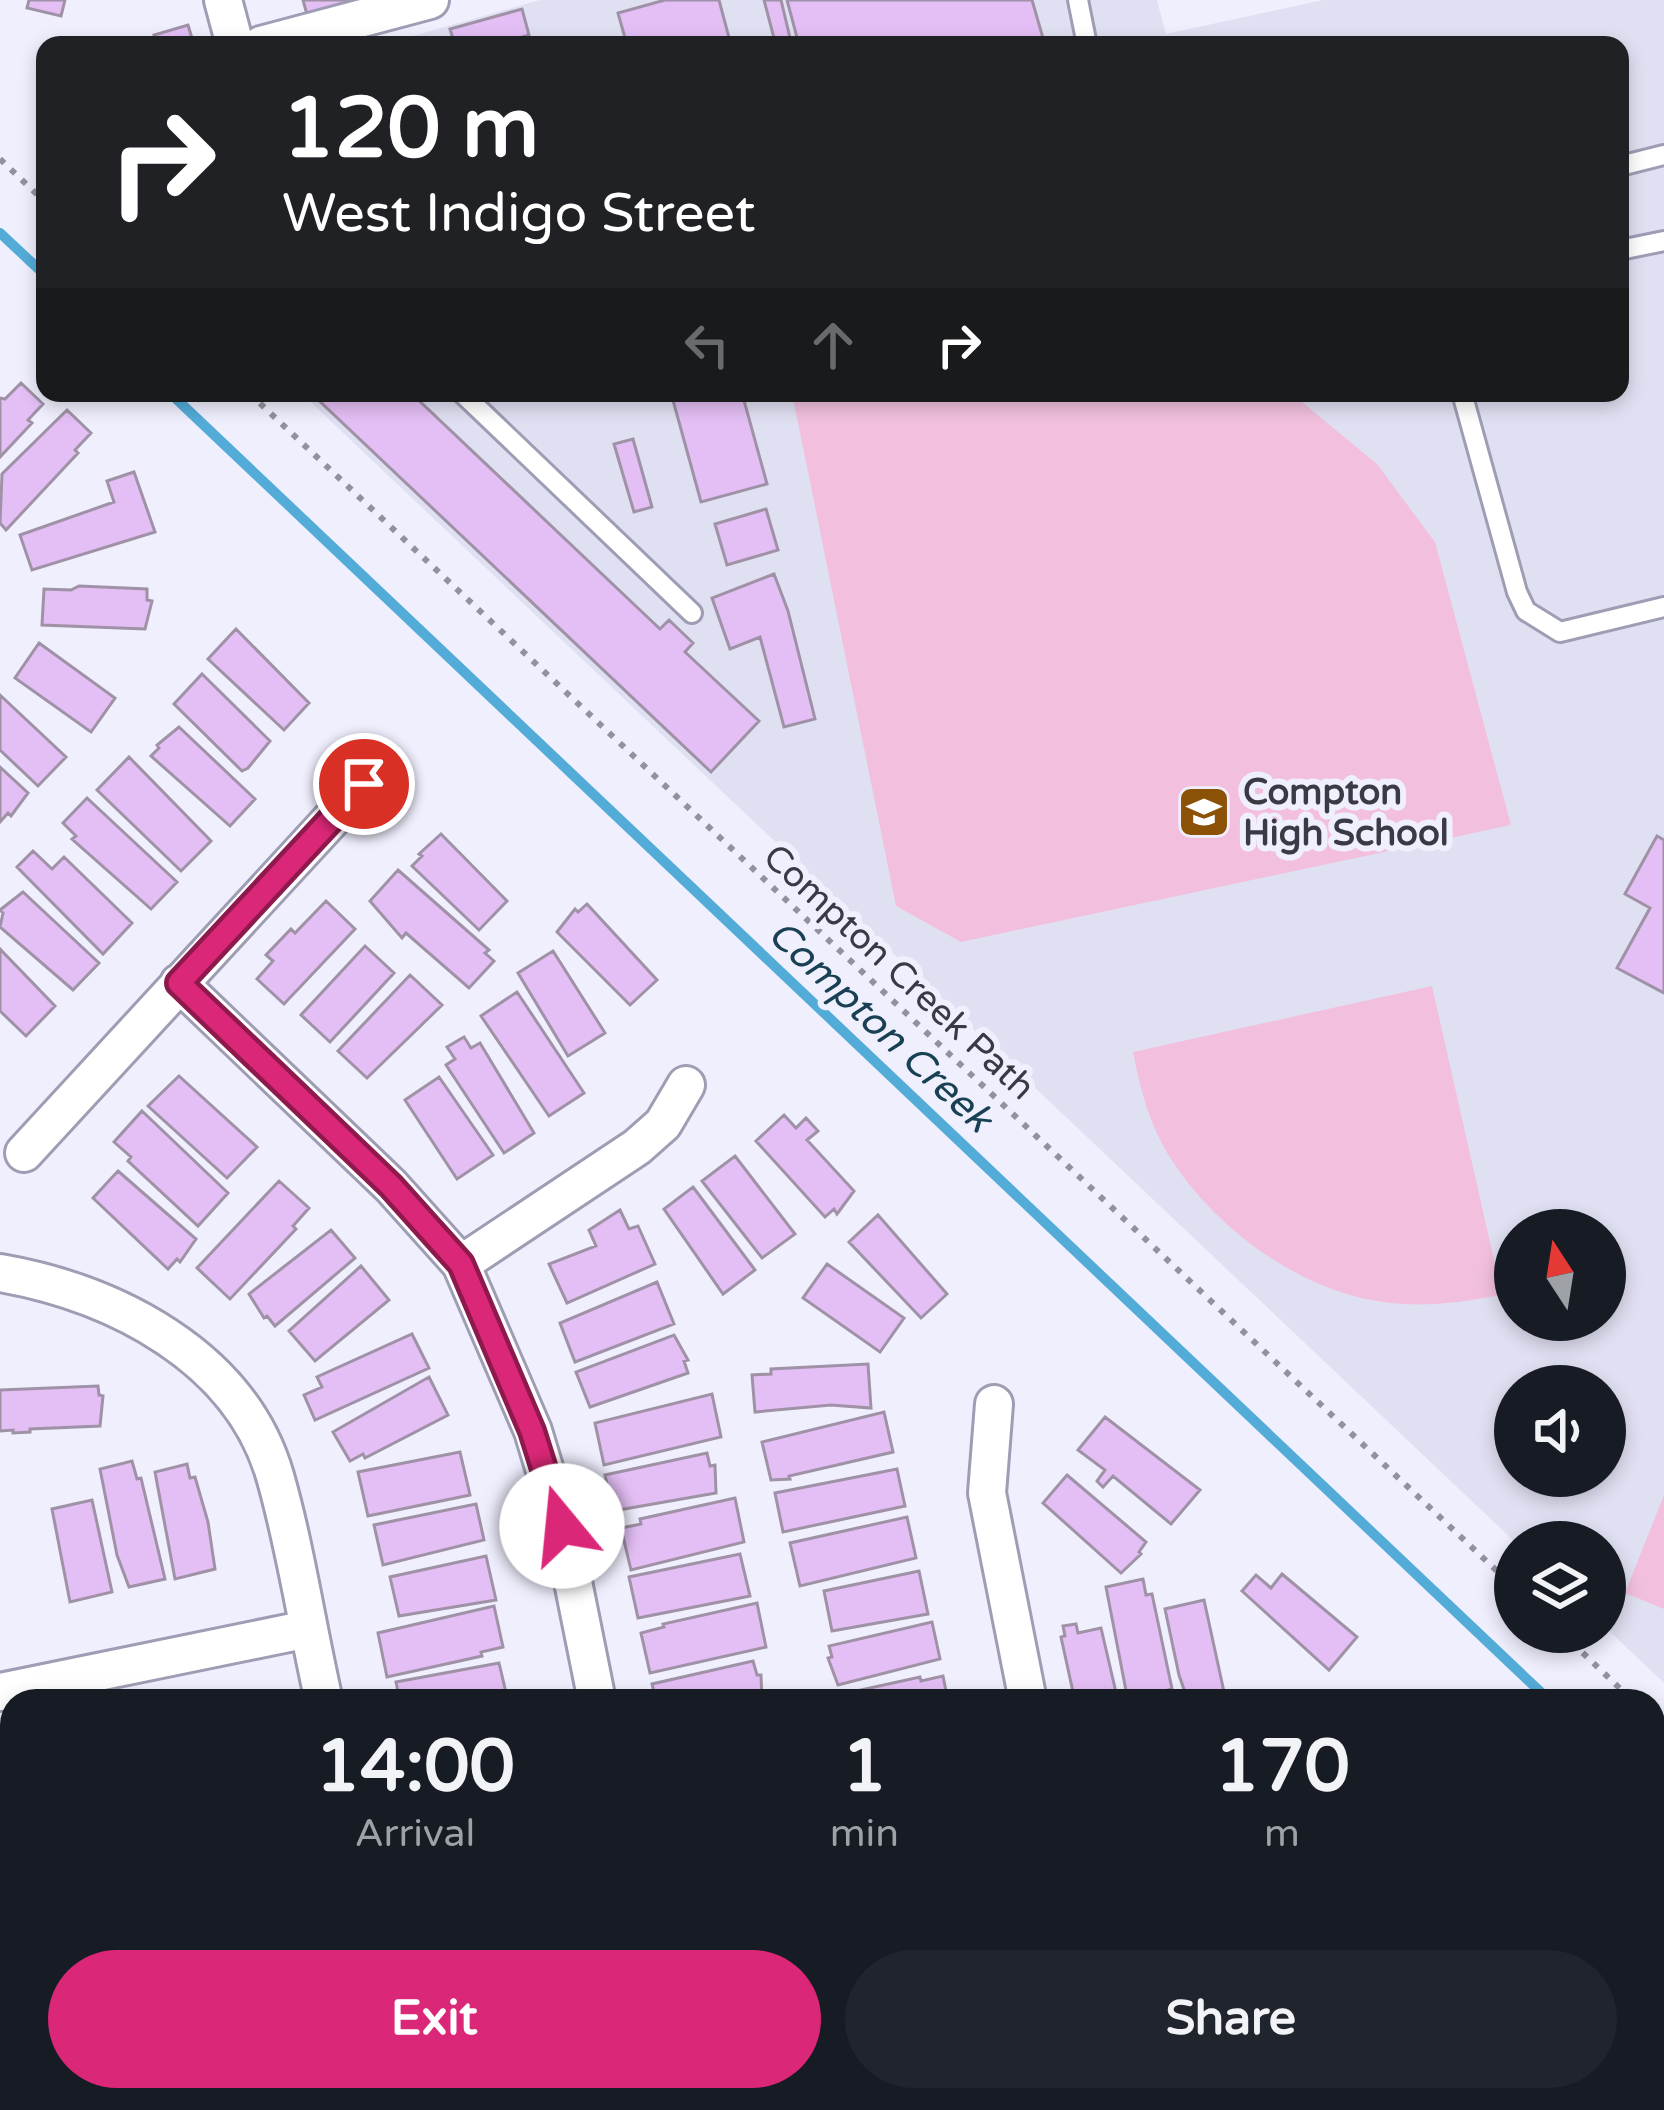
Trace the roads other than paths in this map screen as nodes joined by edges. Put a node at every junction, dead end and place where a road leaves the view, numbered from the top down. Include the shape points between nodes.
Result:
1 (224, 0) edge
2 (430, 0) edge
3 (1078, 0) edge
4 (233, 36) edge
5 (295, 36) edge
6 (1085, 36) edge
7 (1664, 155) edge
8 (1629, 164) edge
9 (1664, 241) edge
10 (1629, 248) edge
11 (471, 402) edge
12 (1464, 402) edge
13 (1664, 608) edge
14 (692, 613) dead end
15 (364, 784) dead end
16 (179, 983) junction
17 (686, 1085) dead end
18 (24, 1153) dead end
19 (461, 1264) junction
20 (0, 1273) edge
21 (994, 1403) dead end
22 (308, 1629) junction
23 (10, 1689) edge
24 (321, 1689) edge
25 (595, 1689) edge
26 (1026, 1689) edge

1 - 4 street
2 - 5 street
3 - 6 lane
7 - 8 lane
9 - 10 lane
11 - 14 lane
12 - 13 lane via 1526,611 1560,632
15 - 16 street
16 - 18 street
16 - 19 street
17 - 19 street via 663,1124 637,1147
19 - 25 street via 562,1526
20 - 22 street via 100,1301 164,1332 214,1374 250,1420 274,1473
21 - 26 street via 987,1493
22 - 23 street
22 - 24 street

